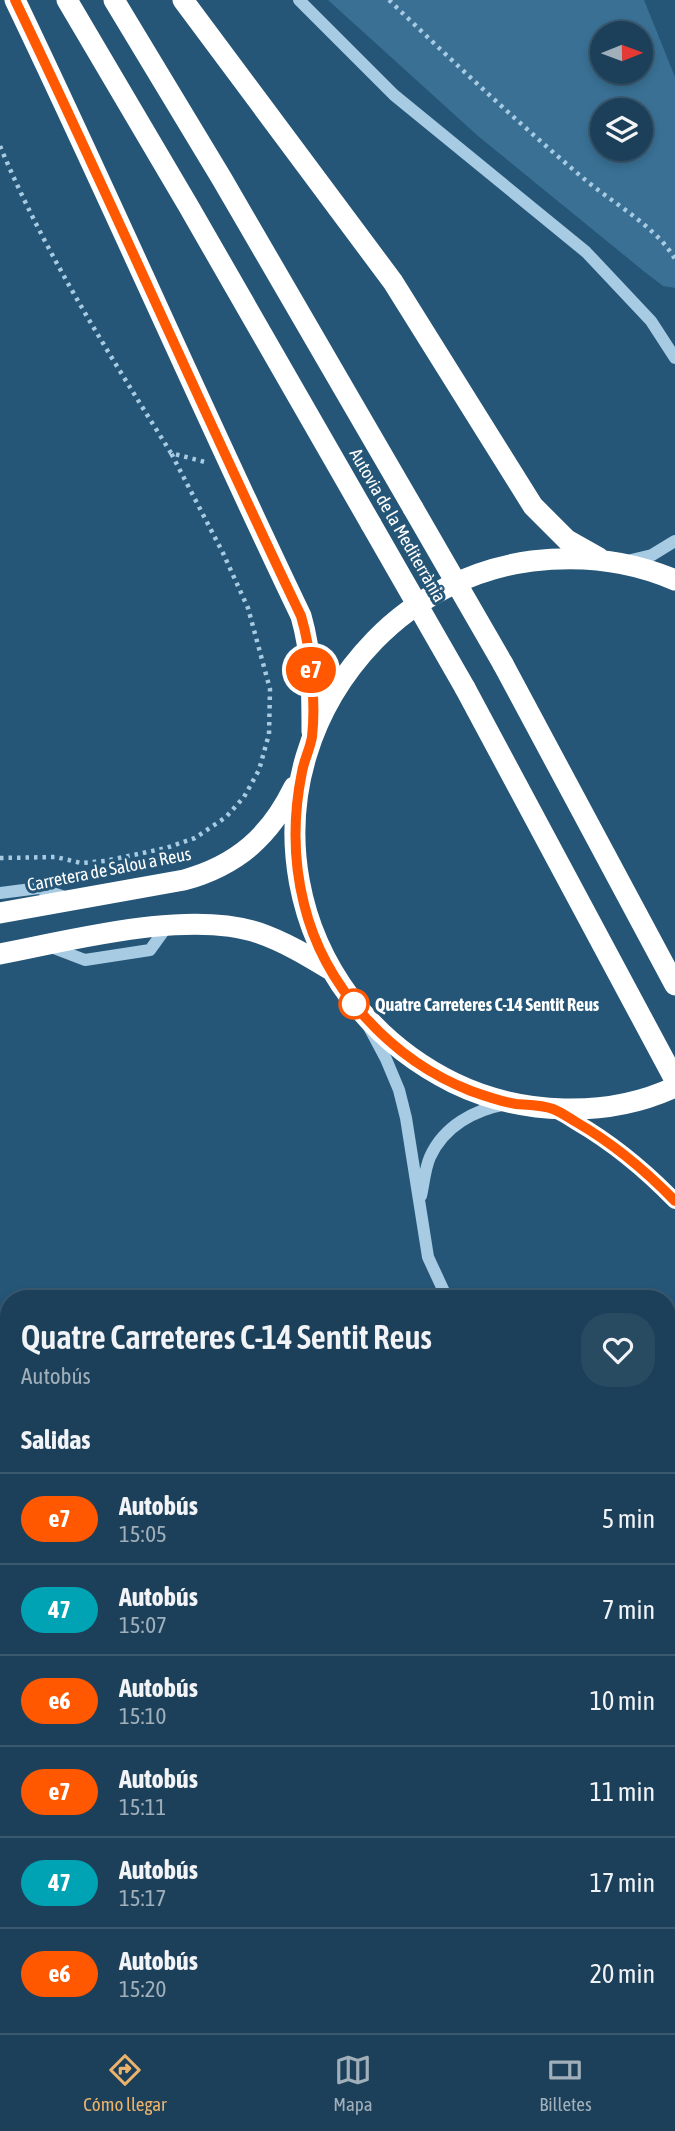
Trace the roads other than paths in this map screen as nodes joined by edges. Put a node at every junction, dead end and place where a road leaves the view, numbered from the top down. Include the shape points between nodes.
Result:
1 (15, 0) edge
2 (67, 0) edge
3 (114, 0) edge
4 (183, 0) edge
5 (299, 0) edge
6 (675, 359) edge
7 (675, 541) edge
8 (610, 561) junction
9 (675, 580) edge
10 (312, 737) junction
11 (303, 769) junction
12 (0, 893) edge
13 (74, 900) junction
14 (0, 913) edge
15 (0, 954) edge
16 (331, 970) junction
17 (674, 984) edge
18 (363, 1014) junction
19 (675, 1080) edge
20 (675, 1087) edge
21 (512, 1103) junction
22 (553, 1109) junction
23 (675, 1201) edge
24 (420, 1203) junction
25 (443, 1290) edge

1 - 10 highway via 301,616 308,640
2 - 19 highway, Autovia de la Mediterrània, bridge via 465,688
3 - 17 highway, Autovia de la Mediterrània, bridge via 503,664
4 - 8 highway via 393,282 533,506 567,540
5 - 6 street via 394,94 586,252 651,321
7 - 8 street via 652,555
8 - 9 highway
8 - 10 highway via 555,558 510,564 466,578 426,598 357,658 331,696
10 - 11 highway
11 - 13 highway, Carretera de Salou a Reus via 261,837 229,863 184,880
11 - 16 highway via 296,803 298,872 304,906
12 - 13 street via 39,888
13 - 14 highway, Carretera de Salou a Reus
15 - 16 highway via 168,925 202,924 258,932
16 - 18 highway
18 - 21 highway via 394,1046 430,1071
18 - 24 street via 399,1090
20 - 22 highway via 630,1102
21 - 22 highway
21 - 24 street via 474,1112 441,1139 430,1158
22 - 23 street via 635,1162
24 - 25 street via 428,1257

